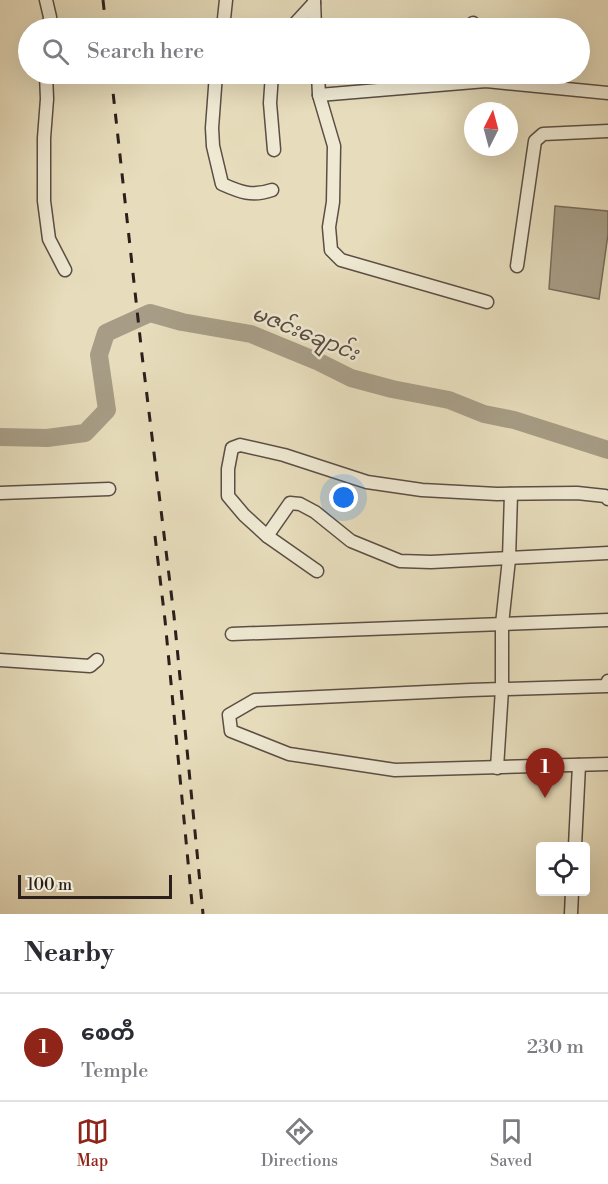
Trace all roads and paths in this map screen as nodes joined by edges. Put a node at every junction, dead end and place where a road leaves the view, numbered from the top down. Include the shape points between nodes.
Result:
1 (46, 0) edge
2 (226, 0) edge
3 (314, 2) edge
4 (50, 18) edge
5 (224, 18) edge
6 (300, 18) edge
7 (315, 18) edge
8 (46, 84) edge
9 (215, 84) edge
10 (271, 84) edge
11 (318, 84) edge
12 (420, 84) edge
13 (539, 84) edge
14 (608, 93) edge
15 (319, 95) junction
16 (608, 131) edge
17 (274, 150) dead end
18 (272, 190) dead end
19 (518, 266) dead end
20 (65, 270) dead end
21 (487, 302) dead end
22 (109, 489) dead end
23 (0, 493) edge
24 (511, 494) junction
25 (608, 499) edge
26 (267, 536) junction
27 (608, 553) edge
28 (509, 559) junction
29 (317, 571) dead end
30 (608, 621) edge
31 (502, 624) junction
32 (232, 634) dead end
33 (0, 660) edge
34 (97, 660) dead end
35 (608, 681) edge
36 (502, 689) junction
37 (579, 765) junction
38 (608, 765) edge
39 (497, 768) junction
40 (575, 842) edge
41 (572, 896) edge
42 (571, 914) edge

1 - 4 street
2 - 5 street
3 - 6 street
3 - 7 street
8 - 20 street via 44,201 49,239
9 - 18 street via 213,146 222,183 239,192 261,194
10 - 17 street
11 - 15 street
12 - 15 street
13 - 14 street
15 - 21 street via 334,146 330,250 341,260
16 - 19 street via 543,134 535,141
22 - 23 street
24 - 25 street via 577,493
24 - 26 street via 422,490 367,482 240,445 232,448 228,496
24 - 28 street
26 - 28 street via 290,503 315,512 351,541 400,561
26 - 29 street
27 - 28 street
28 - 31 street
30 - 31 street
31 - 32 street
31 - 36 street
33 - 34 street via 90,666
35 - 36 street via 608,686
36 - 39 street
36 - 39 street via 255,700 229,715 231,731 289,754 395,770
37 - 38 street
37 - 39 street
37 - 40 street
41 - 42 street

